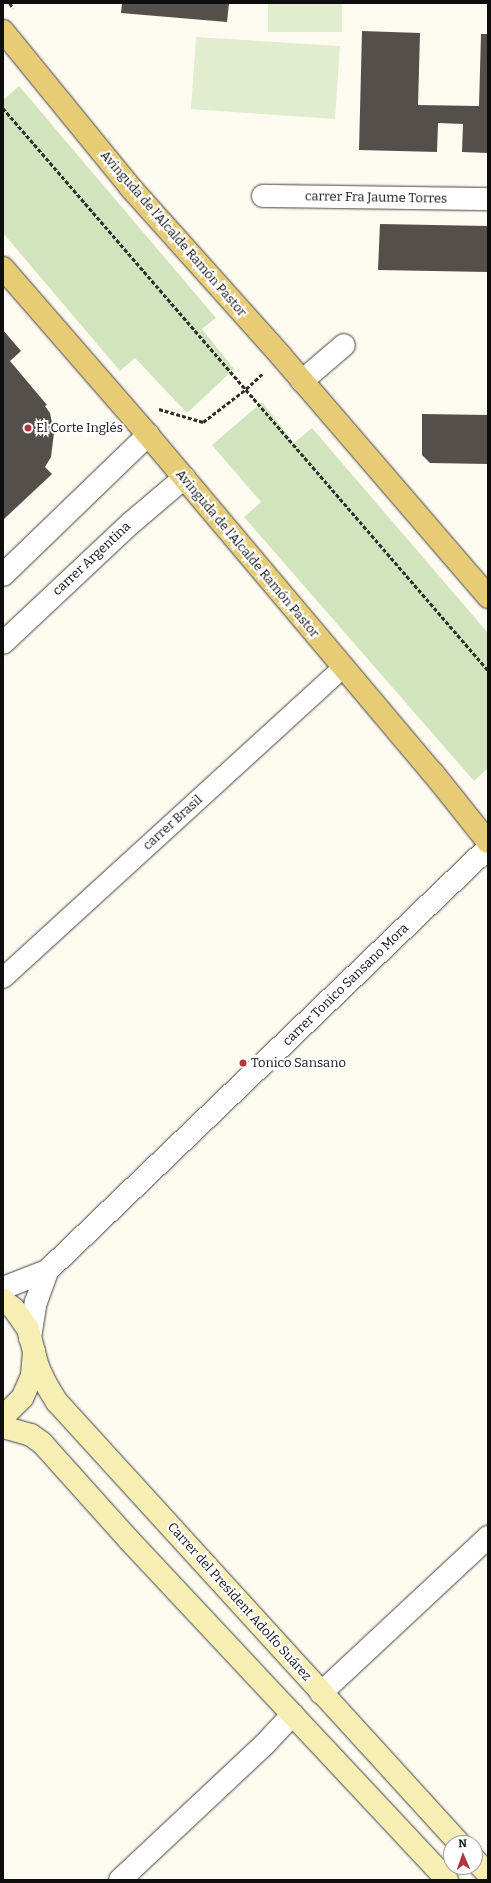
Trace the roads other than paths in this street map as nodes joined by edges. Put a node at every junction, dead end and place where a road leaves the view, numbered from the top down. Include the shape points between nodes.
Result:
1 (3, 31) edge
2 (263, 196) dead end
3 (488, 200) edge
4 (3, 268) edge
5 (344, 345) dead end
6 (302, 381) junction
7 (148, 435) junction
8 (184, 478) junction
9 (3, 575) edge
10 (488, 597) edge
11 (3, 643) edge
12 (343, 668) junction
13 (488, 842) edge
14 (488, 848) edge
15 (3, 978) edge
16 (48, 1271) junction
17 (3, 1288) edge
18 (3, 1300) edge
19 (32, 1345) junction
20 (3, 1417) edge
21 (3, 1427) edge
22 (488, 1537) edge
23 (321, 1693) junction
24 (292, 1714) junction
25 (452, 1835) edge
26 (120, 1880) edge
27 (447, 1880) edge

1 - 6 main road, Avinguda de l'Alcalde Ramón Pastor via 131,188
2 - 3 street, carrer Fra Jaume Torres
4 - 7 main road, Avinguda de l'Alcalde Ramón Pastor
5 - 6 street
6 - 10 main road, Avinguda de l'Alcalde Ramón Pastor
7 - 8 main road, Avinguda de l'Alcalde Ramón Pastor
7 - 9 street
8 - 11 street, carrer Argentina
8 - 12 main road, Avinguda de l'Alcalde Ramón Pastor
12 - 13 main road, Avinguda de l'Alcalde Ramón Pastor
12 - 15 street, carrer Brasil
14 - 16 street, carrer Tonico Sansano Mora
16 - 17 street, carrer Tonico Sansano Mora
16 - 19 street, carrer Tonico Sansano Mora via 36,1302
18 - 19 main road, Carrer del President Adolfo Suárez via 14,1309 28,1329
19 - 20 main road via 32,1376 22,1398
19 - 23 main road, Carrer del President Adolfo Suárez via 38,1366 57,1402
21 - 24 main road via 31,1435 42,1443
22 - 23 street
23 - 25 main road, Carrer del President Adolfo Suárez
24 - 26 street via 264,1746
24 - 27 main road

